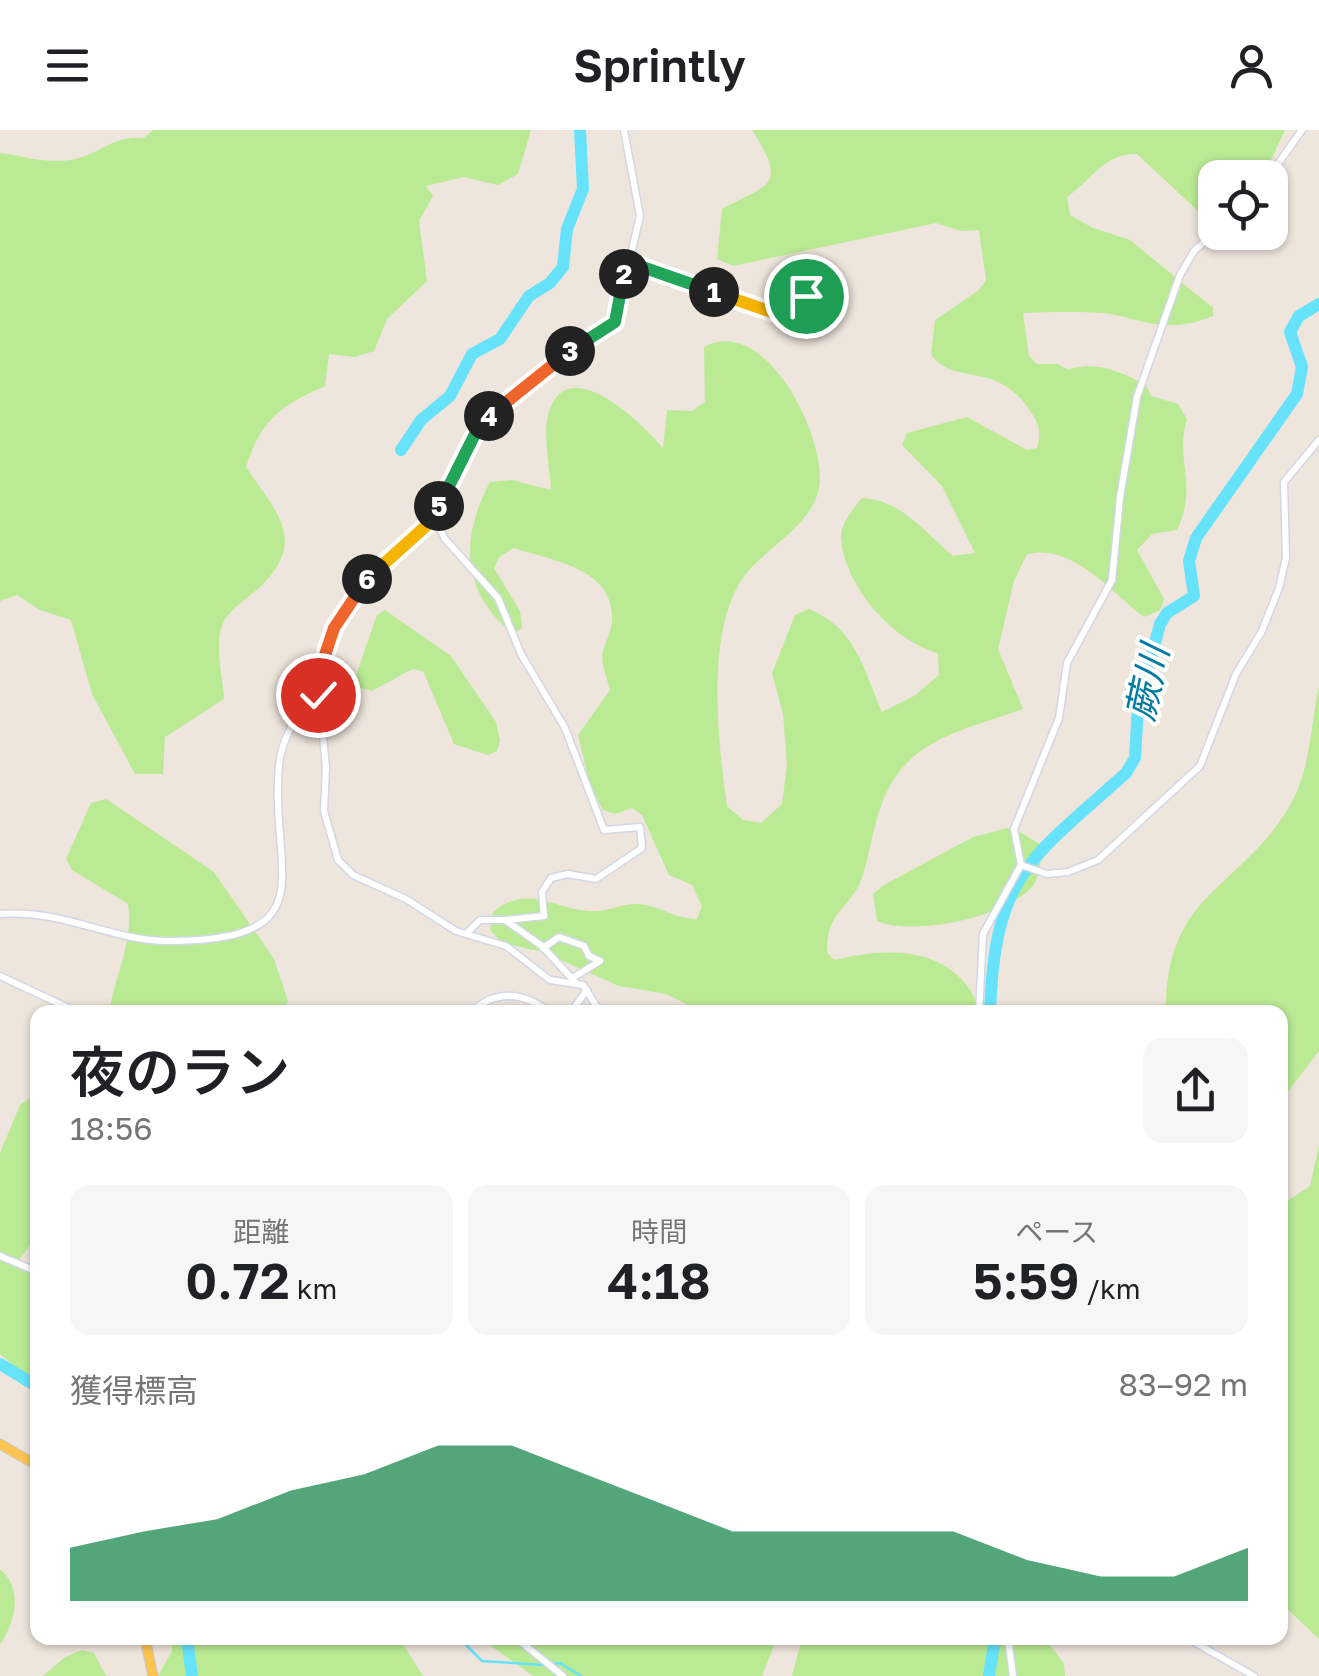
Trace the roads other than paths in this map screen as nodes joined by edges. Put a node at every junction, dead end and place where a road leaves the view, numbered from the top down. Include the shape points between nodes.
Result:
1 (624, 130) edge
2 (1302, 130) edge
3 (1281, 160) edge
4 (1198, 247) edge
5 (628, 262) junction
6 (806, 296) dead end
7 (1319, 440) edge
8 (434, 516) junction
9 (318, 682) junction
10 (1021, 865) junction
11 (0, 914) edge
12 (505, 920) junction
13 (466, 934) junction
14 (543, 948) junction
15 (0, 976) edge
16 (575, 980) junction
17 (587, 990) junction
18 (61, 1005) edge
19 (480, 1005) edge
20 (534, 1005) edge
21 (576, 1005) edge
22 (596, 1005) edge
23 (979, 1005) edge
24 (0, 1256) edge
25 (30, 1269) edge
26 (0, 1444) edge
27 (30, 1461) edge
28 (146, 1645) edge
29 (525, 1645) edge
30 (1009, 1645) edge
31 (1199, 1645) edge
32 (153, 1676) edge
33 (563, 1676) edge
34 (1013, 1676) edge
35 (1254, 1676) edge

1 - 5 street via 640,204
2 - 3 street
4 - 10 street via 1180,275 1137,397 1112,580 1067,663 1060,718 1014,829
5 - 6 street via 783,316
5 - 8 street via 615,322 485,419
7 - 10 street via 1284,482 1286,558 1278,588 1200,766 1098,860 1068,872 1034,872
8 - 9 street via 352,599 326,644
8 - 12 street via 498,598 521,654 565,728 604,830 640,827 644,835 642,848 596,879 550,878 542,892 544,916
9 - 11 street via 278,762 283,880 271,920 200,940 153,941 62,916
9 - 13 street via 324,810 338,860
10 - 23 street via 983,934
12 - 13 street via 480,920
12 - 14 street
13 - 16 street via 506,946 550,980
14 - 16 street
14 - 16 street via 559,937 600,961
15 - 18 street
16 - 17 street
17 - 21 street
17 - 22 street
19 - 20 street via 510,994
24 - 25 street
26 - 27 main road
28 - 32 main road
29 - 33 street
30 - 34 street
31 - 35 street

